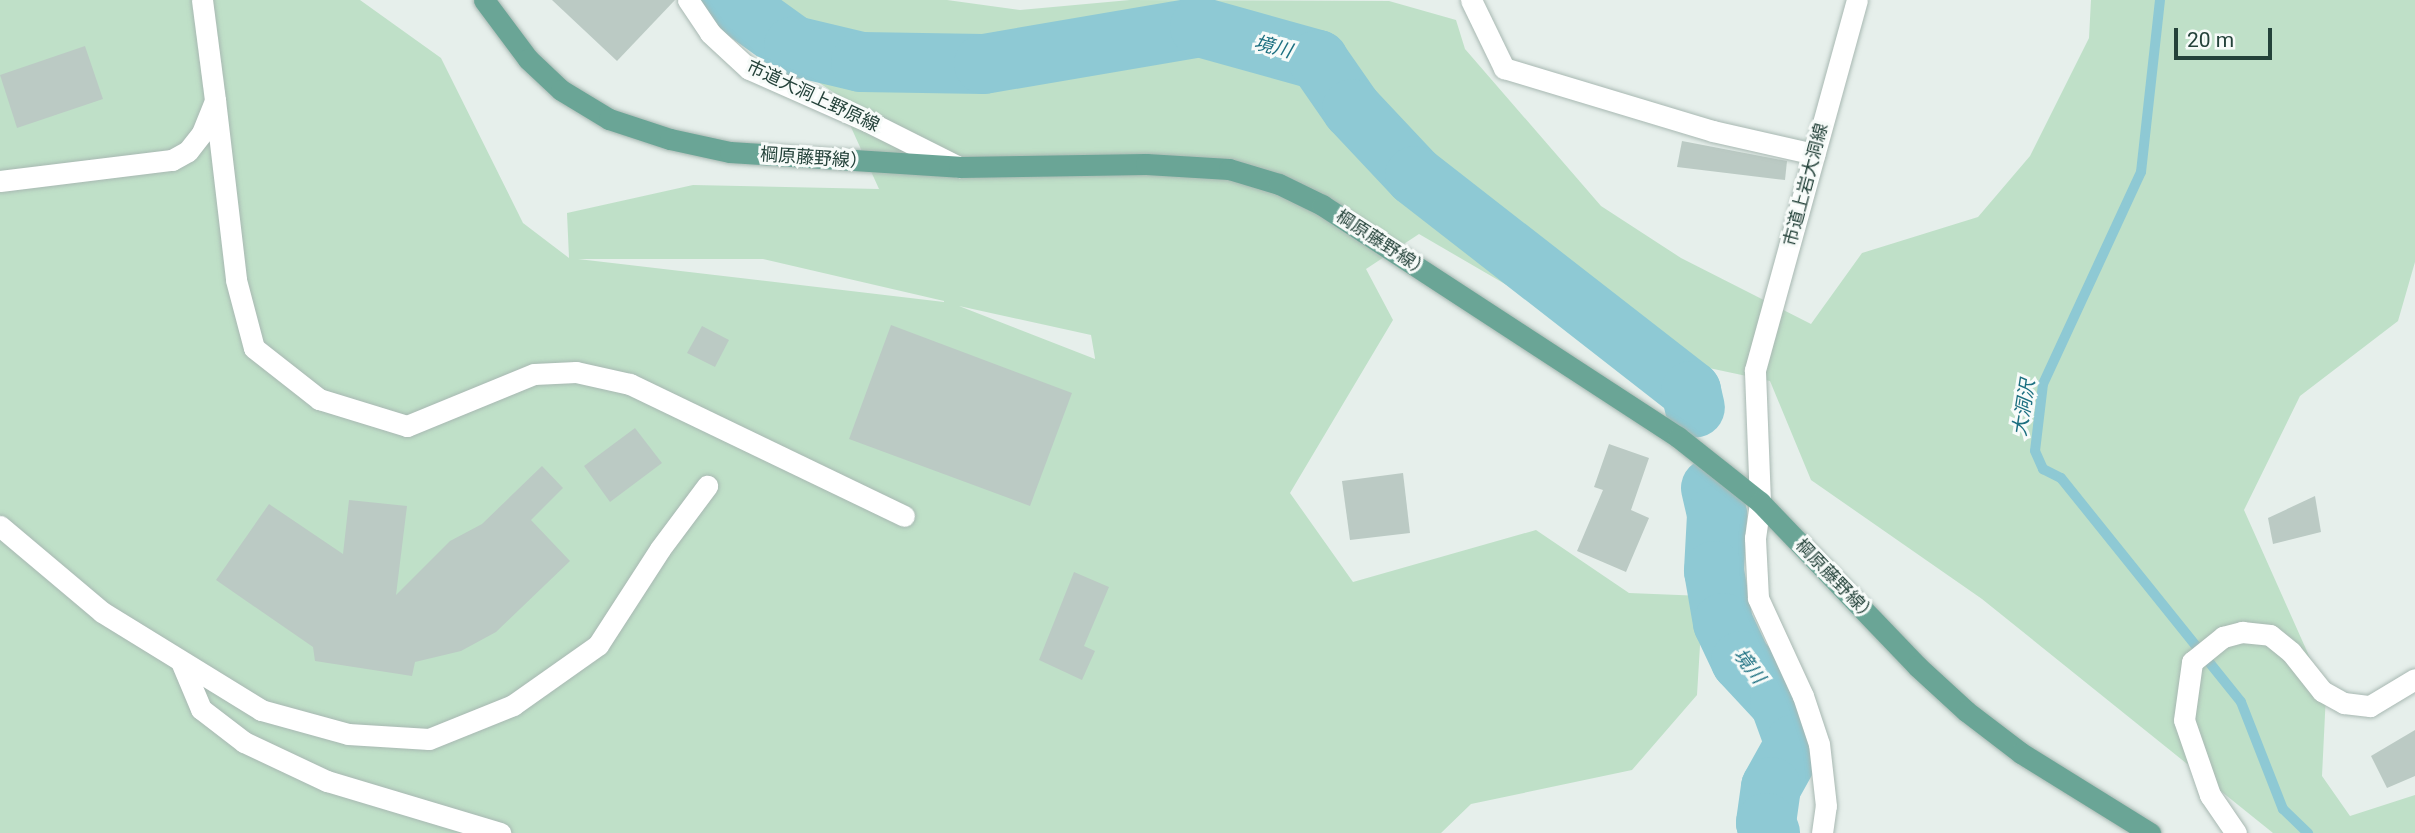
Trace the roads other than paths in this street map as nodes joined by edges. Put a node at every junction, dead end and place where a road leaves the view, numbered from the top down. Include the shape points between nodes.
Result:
1 (202, 0) edge
2 (484, 0) edge
3 (688, 0) edge
4 (1471, 0) edge
5 (1857, 0) edge
6 (215, 100) junction
7 (1814, 153) junction
8 (959, 167) junction
9 (0, 181) edge
10 (707, 486) dead end
11 (1760, 502) junction
12 (904, 516) dead end
13 (0, 526) edge
14 (182, 664) junction
15 (2415, 680) edge
16 (500, 833) edge
17 (1822, 833) edge
18 (2150, 833) edge
19 (2236, 833) edge

1 - 6 street
2 - 8 main road, 棡原藤野線） via 528,59 561,90 609,119 730,152
3 - 8 street, 市道大洞上野原線 via 710,33 750,69
4 - 7 street via 1504,68 1713,131
5 - 7 street, 市道上岩大洞線
6 - 9 street via 202,133 188,151 172,160
6 - 12 street via 236,280 254,348 319,399 407,426 534,374 576,372 630,384
7 - 11 street, 市道上岩大洞線 via 1755,370
8 - 11 main road, 棡原藤野線） via 1188,165 1229,169 1279,184 1368,234 1678,437
10 - 14 street via 598,645 513,705 429,739 348,734 261,710
11 - 17 street, 市道上岩大洞線 via 1755,538 1758,598 1803,696 1819,744 1826,806
11 - 18 main road, 棡原藤野線） via 1966,711 2021,753
13 - 14 street via 102,612
14 - 16 street via 201,709 244,742 327,781
15 - 19 street via 2370,706 2344,703 2322,691 2291,652 2270,635 2242,632 2223,637 2192,663 2184,720 2210,795

